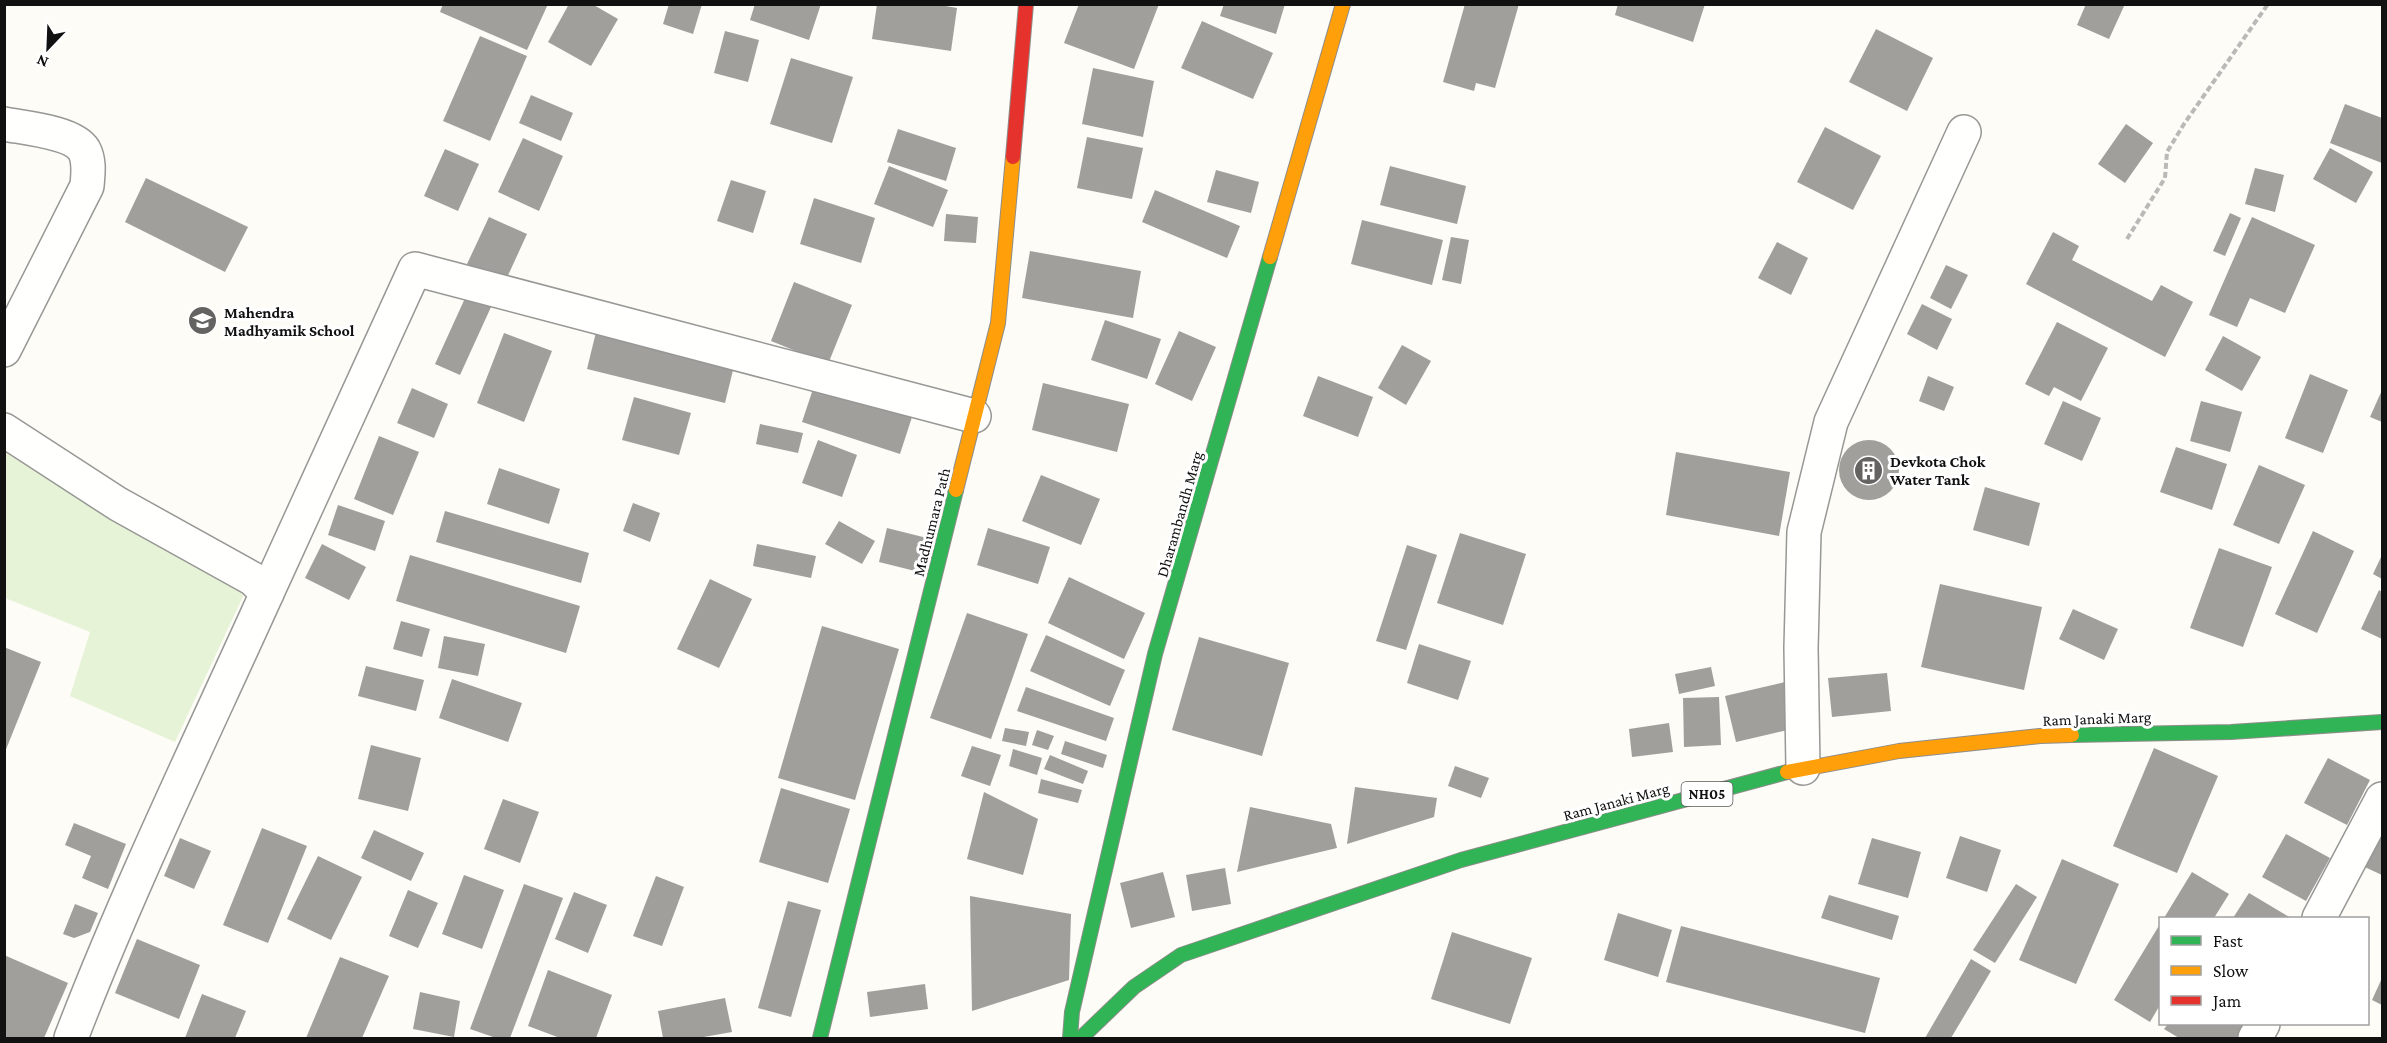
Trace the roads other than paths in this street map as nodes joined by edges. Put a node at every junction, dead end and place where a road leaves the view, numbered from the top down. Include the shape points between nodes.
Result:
1 (1026, 4) edge
2 (1343, 4) edge
3 (4, 124) edge
4 (1964, 132) dead end
5 (4, 350) edge
6 (975, 416) junction
7 (4, 430) edge
8 (267, 593) junction
9 (2382, 722) edge
10 (1803, 768) junction
11 (2382, 799) edge
12 (2320, 917) edge
13 (71, 1038) edge
14 (820, 1038) edge
15 (1058, 1038) edge
16 (1063, 1038) edge
17 (1070, 1038) edge
18 (1081, 1038) edge

1 - 6 main road, Madhumara Path via 998,323
2 - 17 main road, Dharambandh Marg via 1155,654 1072,1012
3 - 5 street via 76,141 84,150 89,167 87,186
4 - 10 street via 1831,422 1804,532
6 - 8 street via 414,269
6 - 14 main road, Madhumara Path
7 - 8 street via 118,504 253,579
8 - 13 street via 179,785
9 - 10 main road, Ram Janaki Marg / NH05 via 2231,732 2040,735 1899,751
10 - 18 main road, Ram Janaki Marg / NH05 via 1461,860 1181,955 1134,987
11 - 12 street
15 - 16 main road

